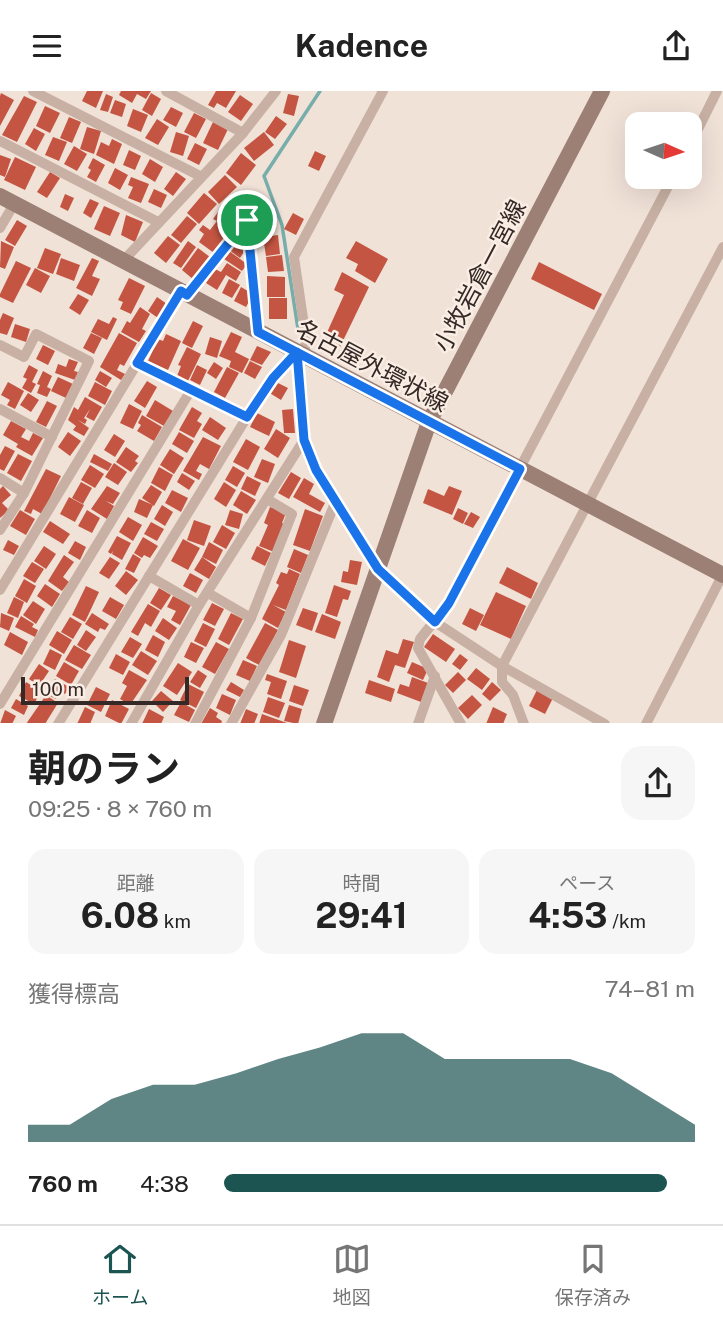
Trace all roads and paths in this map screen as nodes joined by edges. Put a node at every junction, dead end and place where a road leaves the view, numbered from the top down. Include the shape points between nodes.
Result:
1 (33, 91) edge
2 (166, 91) edge
3 (276, 91) edge
4 (383, 91) edge
5 (602, 91) edge
6 (720, 92) edge
7 (702, 124) edge
8 (243, 133) junction
9 (0, 141) edge
10 (200, 176) junction
11 (667, 189) edge
12 (7, 200) edge
13 (158, 222) junction
14 (0, 227) edge
15 (723, 247) edge
16 (124, 260) junction
17 (184, 293) junction
18 (258, 332) junction
19 (0, 345) edge
20 (300, 354) junction
21 (137, 363) junction
22 (191, 390) junction
23 (0, 409) edge
24 (247, 417) junction
25 (429, 422) junction
26 (52, 437) junction
27 (304, 440) junction
28 (520, 469) junction
29 (0, 478) edge
30 (24, 493) junction
31 (267, 499) junction
32 (335, 503) junction
33 (587, 505) junction
34 (0, 530) edge
35 (378, 569) junction
36 (723, 575) edge
37 (149, 576) junction
38 (0, 590) edge
39 (208, 593) junction
40 (199, 605) junction
41 (251, 618) junction
42 (435, 622) junction
43 (502, 666) junction
44 (435, 676) junction
45 (0, 704) edge
46 (58, 723) edge
47 (131, 723) edge
48 (195, 723) edge
49 (231, 723) edge
50 (324, 723) edge
51 (418, 723) edge
52 (461, 723) edge
53 (524, 723) edge
54 (606, 723) edge
55 (646, 723) edge

1 - 10 street
2 - 8 street
3 - 8 street
4 - 20 street via 294,257 306,339
5 - 25 main road, 小牧岩倉一宮線
6 - 7 street
8 - 10 street
9 - 13 street
10 - 13 street
11 - 28 street
12 - 14 street
12 - 16 main road, 名古屋外環状線
13 - 16 street
15 - 33 street
16 - 17 main road, 名古屋外環状線
17 - 18 main road, 名古屋外環状線
17 - 18 street via 247,220
17 - 21 street
18 - 20 main road, 名古屋外環状線
19 - 26 street via 24,357 36,334 89,361
20 - 24 street via 273,378
20 - 25 main road, 名古屋外環状線
20 - 27 street
21 - 22 street
21 - 38 street
22 - 24 street
22 - 45 street
23 - 26 street
24 - 37 street
25 - 28 main road, 名古屋外環状線
25 - 35 main road, 小牧岩倉一宮線
26 - 30 street
27 - 31 street
27 - 32 street
28 - 33 main road, 名古屋外環状線
28 - 42 street
29 - 30 street
30 - 34 street
31 - 39 street
31 - 41 street via 292,514
32 - 35 street
32 - 49 street via 281,635
33 - 36 main road, 名古屋外環状線
33 - 43 street
35 - 42 street
35 - 50 main road, 小牧岩倉一宮線
36 - 55 street
37 - 40 street
37 - 46 street
39 - 40 street
39 - 41 street
40 - 47 street
41 - 48 street
42 - 43 street
42 - 44 street via 418,647
43 - 53 street via 502,682 513,695
43 - 54 street
44 - 51 street
44 - 52 street

